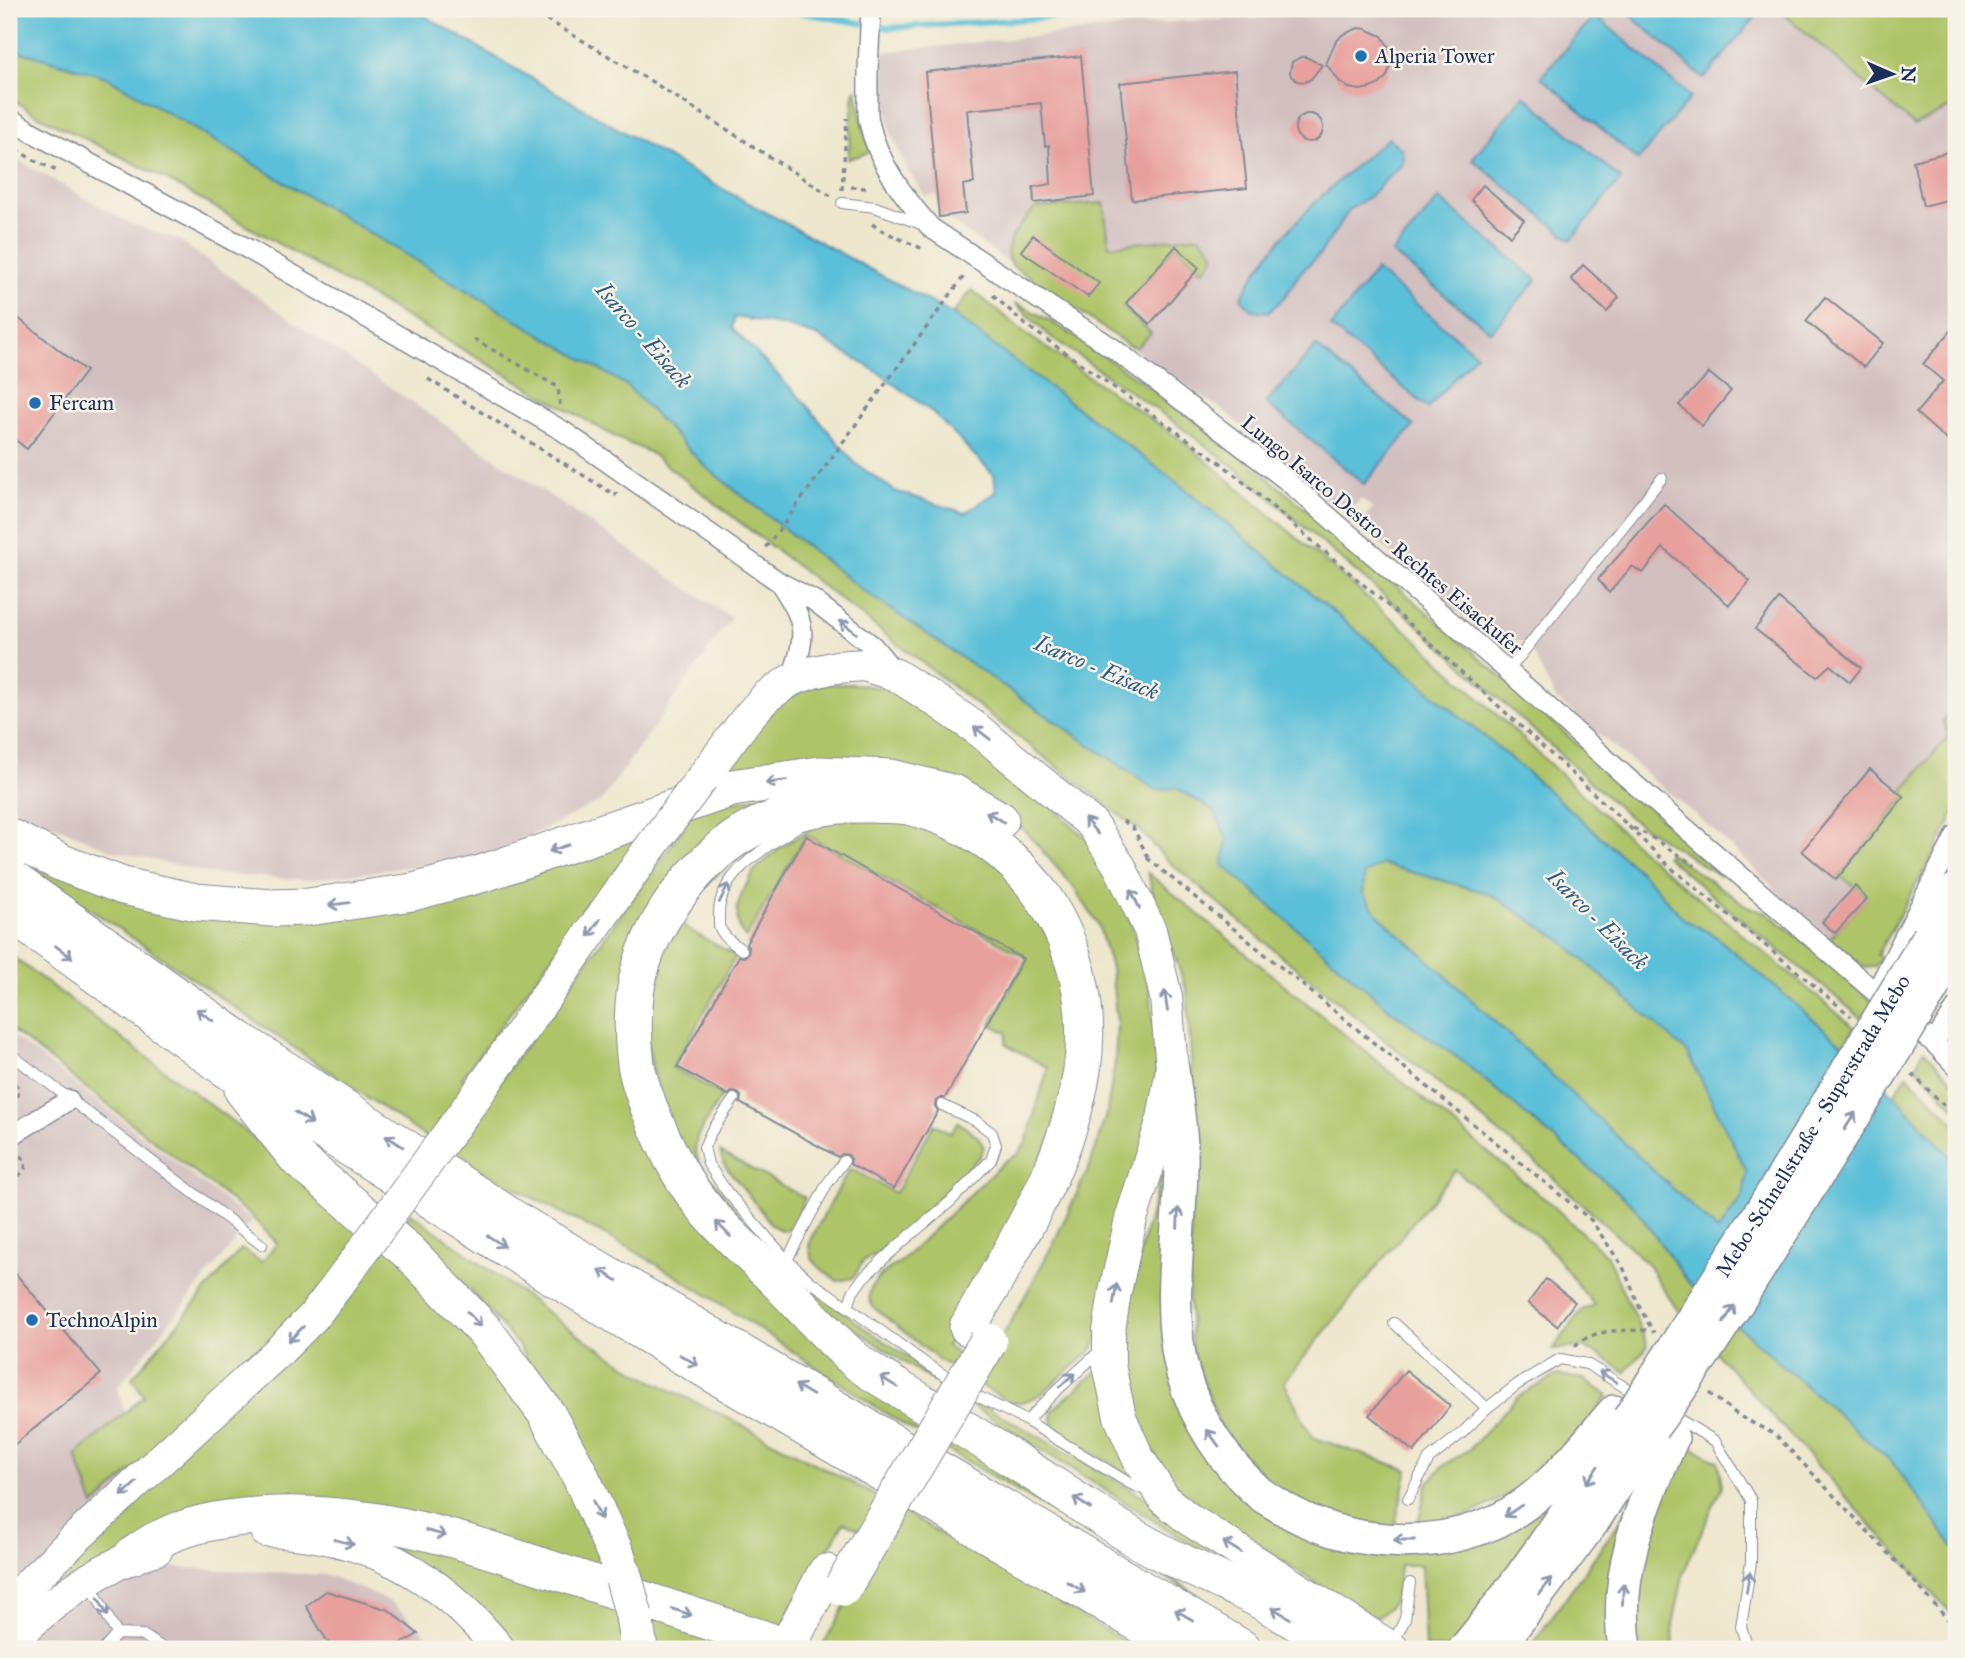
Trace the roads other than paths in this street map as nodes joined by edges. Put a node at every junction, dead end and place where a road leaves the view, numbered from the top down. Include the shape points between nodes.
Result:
1 (871, 9) edge
2 (9, 118) edge
3 (842, 203) road end
4 (931, 228) junction
5 (1662, 478) dead end
6 (779, 582) junction
7 (1508, 671) junction
8 (896, 675) junction
9 (791, 680) junction
10 (830, 806) junction
11 (1956, 835) edge
12 (9, 837) edge
13 (9, 877) edge
14 (1956, 890) edge
15 (9, 912) edge
16 (1956, 946) edge
17 (742, 950) dead end
18 (1876, 992) junction
19 (1956, 1008) edge
20 (1934, 1043) junction
21 (9, 1053) edge
22 (1956, 1066) edge
23 (225, 1068) junction
24 (1172, 1069) junction
25 (734, 1099) dead end
26 (69, 1100) junction
27 (942, 1105) dead end
28 (10, 1137) edge
29 (844, 1161) dead end
30 (262, 1245) dead end
31 (787, 1260) junction
32 (848, 1307) junction
33 (1394, 1324) dead end
34 (978, 1334) junction
35 (1109, 1341) junction
36 (1681, 1365) junction
37 (1487, 1408) junction
38 (1645, 1417) junction
39 (1027, 1421) junction
40 (1408, 1499) dead end
41 (1165, 1500) junction
42 (132, 1556) junction
43 (89, 1580) junction
44 (835, 1580) junction
45 (1410, 1583) dead end
46 (9, 1603) edge
47 (637, 1632) edge
48 (117, 1634) junction
49 (1495, 1638) edge
50 (9, 1643) edge
51 (777, 1645) edge
52 (103, 1649) edge
53 (164, 1649) edge
54 (499, 1649) edge
55 (810, 1649) edge
56 (1183, 1649) edge
57 (1243, 1649) edge
58 (1339, 1649) edge
59 (1392, 1649) edge
60 (1465, 1649) edge
61 (1625, 1649) edge
62 (1748, 1649) edge

1 - 4 street, Lungo Isarco Destro - Rechtes Eisackufer via 868,120 897,186
2 - 6 street via 563,430
3 - 4 lane via 875,207
4 - 7 street, Lungo Isarco Destro - Rechtes Eisackufer via 1114,349 1285,479
5 - 7 lane
8 -> 6 street via 873,646 813,600
6 - 9 street via 797,610 802,631
7 - 18 street, Lungo Isarco Destro - Rechtes Eisackufer
8 - 9 main road via 864,665 836,667
24 -> 8 main road via 1166,997 1150,930 1120,867 1092,824 977,729
9 -> 46 main road, bridge via 766,697 702,778 313,1317
17 -> 10 lane via 719,925 719,904 731,880 750,860
10 - 34 highway via 909,806 974,832 1030,879 1067,939 1080,978 1083,1068 1070,1124
58 -> 10 highway via 1258,1599 1138,1540 857,1363 719,1226 686,1183 657,1126 636,1067 638,975 667,909 717,853 752,829 794,812
11 - 18 street
34 -> 12 highway via 1037,1250 1082,1158 1099,1104 1108,1051 1097,953 1075,902 1004,822 955,794 891,778 820,775 732,788 484,873 413,892 308,907 196,902 123,886
57 -> 13 highway via 520,1223 238,1039
14 - 36 highway, Mebo-Schnellstraße - Superstrada Mebo, bridge via 1780,1182
15 -> 23 highway
36 -> 16 highway, Mebo-Schnellstraße - Superstrada Mebo, bridge via 1927,998
18 - 20 street, Lungo Isarco Destro - Rechtes Eisackufer
19 - 20 street
20 - 22 street, Lungo Isarco Destro - Rechtes Eisackufer
21 - 26 lane
23 -> 47 highway, bridge via 297,1158 410,1253 484,1330 546,1413 612,1545
23 -> 56 highway via 666,1346
35 -> 24 main road via 1131,1220 1163,1119
38 -> 24 highway via 1566,1468 1537,1495 1472,1532 1429,1540 1356,1536 1325,1529 1260,1494 1203,1425 1184,1374 1175,1323 1181,1147
25 - 31 lane via 704,1147 708,1164
26 - 28 street
26 - 30 lane
27 - 32 lane via 992,1133 996,1145 991,1160 863,1278
29 - 31 lane
31 - 32 lane
32 - 39 lane via 925,1363
33 - 37 lane
34 - 44 highway
39 -> 35 lane
35 - 41 main road via 1120,1417 1138,1458
36 - 38 highway, bridge
36 - 38 highway
38 -> 37 lane via 1587,1364 1560,1359
37 - 40 lane via 1429,1459
38 - 49 highway via 1593,1521
61 -> 38 highway via 1623,1592 1642,1507
62 -> 38 lane via 1741,1627 1751,1562 1751,1500 1715,1441
39 - 41 lane
59 -> 41 main road
42 - 43 main road
42 -> 51 highway via 159,1539 207,1522 287,1514 367,1518 461,1541
42 -> 54 main road via 218,1534 291,1532 330,1538 387,1557 428,1581 467,1613
43 -> 48 lane
43 - 50 main road
44 - 51 highway
44 - 55 highway
45 - 59 lane via 1405,1619
48 - 52 lane
48 - 53 lane via 143,1635
49 - 60 highway

